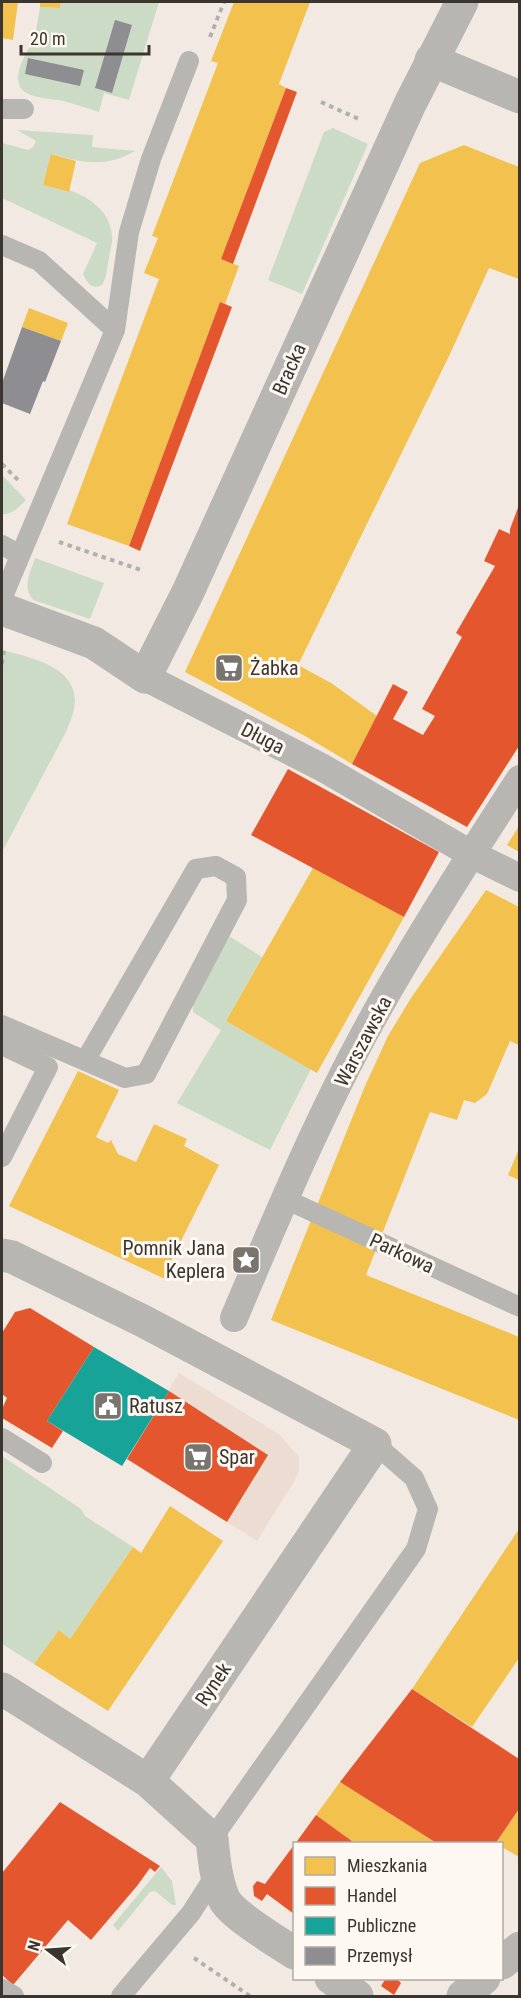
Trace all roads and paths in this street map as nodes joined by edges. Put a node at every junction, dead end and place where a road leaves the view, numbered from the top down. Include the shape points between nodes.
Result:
1 (462, 2) edge
2 (431, 60) junction
3 (189, 62) dead end
4 (519, 97) edge
5 (321, 102) dead end
6 (24, 108) dead end
7 (2, 109) edge
8 (367, 123) dead end
9 (2, 245) edge
10 (115, 330) junction
11 (2, 545) edge
12 (20, 555) junction
13 (2, 599) edge
14 (2, 609) edge
15 (145, 677) junction
16 (519, 779) edge
17 (471, 854) junction
18 (519, 878) edge
19 (2, 1025) edge
20 (2, 1045) edge
21 (85, 1061) junction
22 (2, 1157) edge
23 (285, 1199) junction
24 (2, 1255) edge
25 (519, 1306) edge
26 (234, 1318) dead end
27 (2, 1438) edge
28 (375, 1444) junction
29 (42, 1462) dead end
30 (2, 1689) edge
31 (148, 1781) junction
32 (212, 1839) junction
33 (216, 1874) junction
34 (168, 1940) junction
35 (519, 1948) edge
36 (293, 1952) edge
37 (503, 1961) edge
38 (334, 1980) edge
39 (482, 1980) edge
40 (2, 1989) edge
41 (14, 1996) edge
42 (121, 1996) edge
43 (250, 1996) edge
44 (357, 1996) edge
45 (463, 1996) edge

1 - 2 street, Bracka
2 - 4 street
2 - 15 street, Bracka via 188,592
3 - 10 lane via 151,159 129,232
5 - 8 path
6 - 7 lane
9 - 10 lane via 39,261
10 - 12 lane
11 - 12 lane
12 - 13 lane
14 - 15 street, Długa via 94,643
15 - 17 street, Długa via 323,768
16 - 17 street, Warszawska
17 - 18 street, Długa
17 - 23 street, Warszawska via 374,1017
19 - 21 lane
20 - 22 lane via 48,1067
21 - 21 lane via 125,1078 146,1074 237,900 236,877 216,866 196,869
23 - 25 lane, Parkowa
23 - 26 street, Warszawska
24 - 28 street via 143,1321
27 - 29 lane
28 - 31 street, Rynek
28 - 32 lane via 414,1478 428,1509 416,1549
30 - 31 street
31 - 32 street
32 - 33 street
33 - 34 lane
33 - 36 street via 225,1901
34 - 42 lane
34 - 43 path
35 - 37 street
38 - 44 street
39 - 45 street
40 - 41 lane

